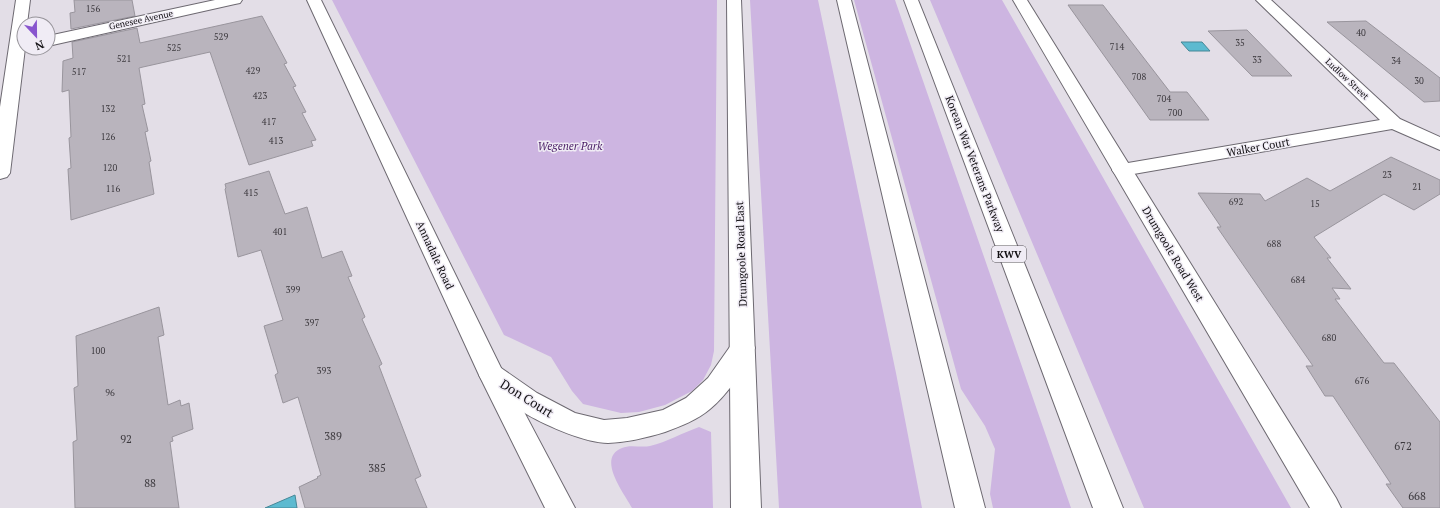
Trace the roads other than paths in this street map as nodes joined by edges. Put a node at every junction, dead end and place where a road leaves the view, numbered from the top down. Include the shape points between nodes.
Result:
1 (23, 0) edge
2 (235, 0) edge
3 (314, 0) edge
4 (734, 0) edge
5 (844, 0) edge
6 (911, 0) edge
7 (1020, 0) edge
8 (1263, 0) edge
9 (56, 39) edge
10 (13, 48) edge
11 (1394, 123) junction
12 (1440, 144) edge
13 (1122, 170) junction
14 (0, 173) edge
15 (743, 348) junction
16 (492, 375) junction
17 (560, 508) edge
18 (746, 508) edge
19 (970, 508) edge
20 (1108, 508) edge
21 (1326, 508) edge

1 - 10 main road
2 - 9 main road, Genesee Avenue
3 - 16 main road, Annadale Road
4 - 15 main road, Drumgoole Road East
5 - 19 main road
6 - 20 main road, Korean War Veterans Parkway / KWV
7 - 13 main road, Drumgoole Road West
8 - 11 main road, Ludlow Street
10 - 14 main road
11 - 12 main road, Ludlow Street
11 - 13 main road, Walker Court
13 - 21 main road, Drumgoole Road West
15 - 16 main road, Don Court via 720,382 707,397 690,410 667,421 610,432 576,425 547,413 517,395
15 - 18 main road, Drumgoole Road East
16 - 17 main road, Annadale Road

